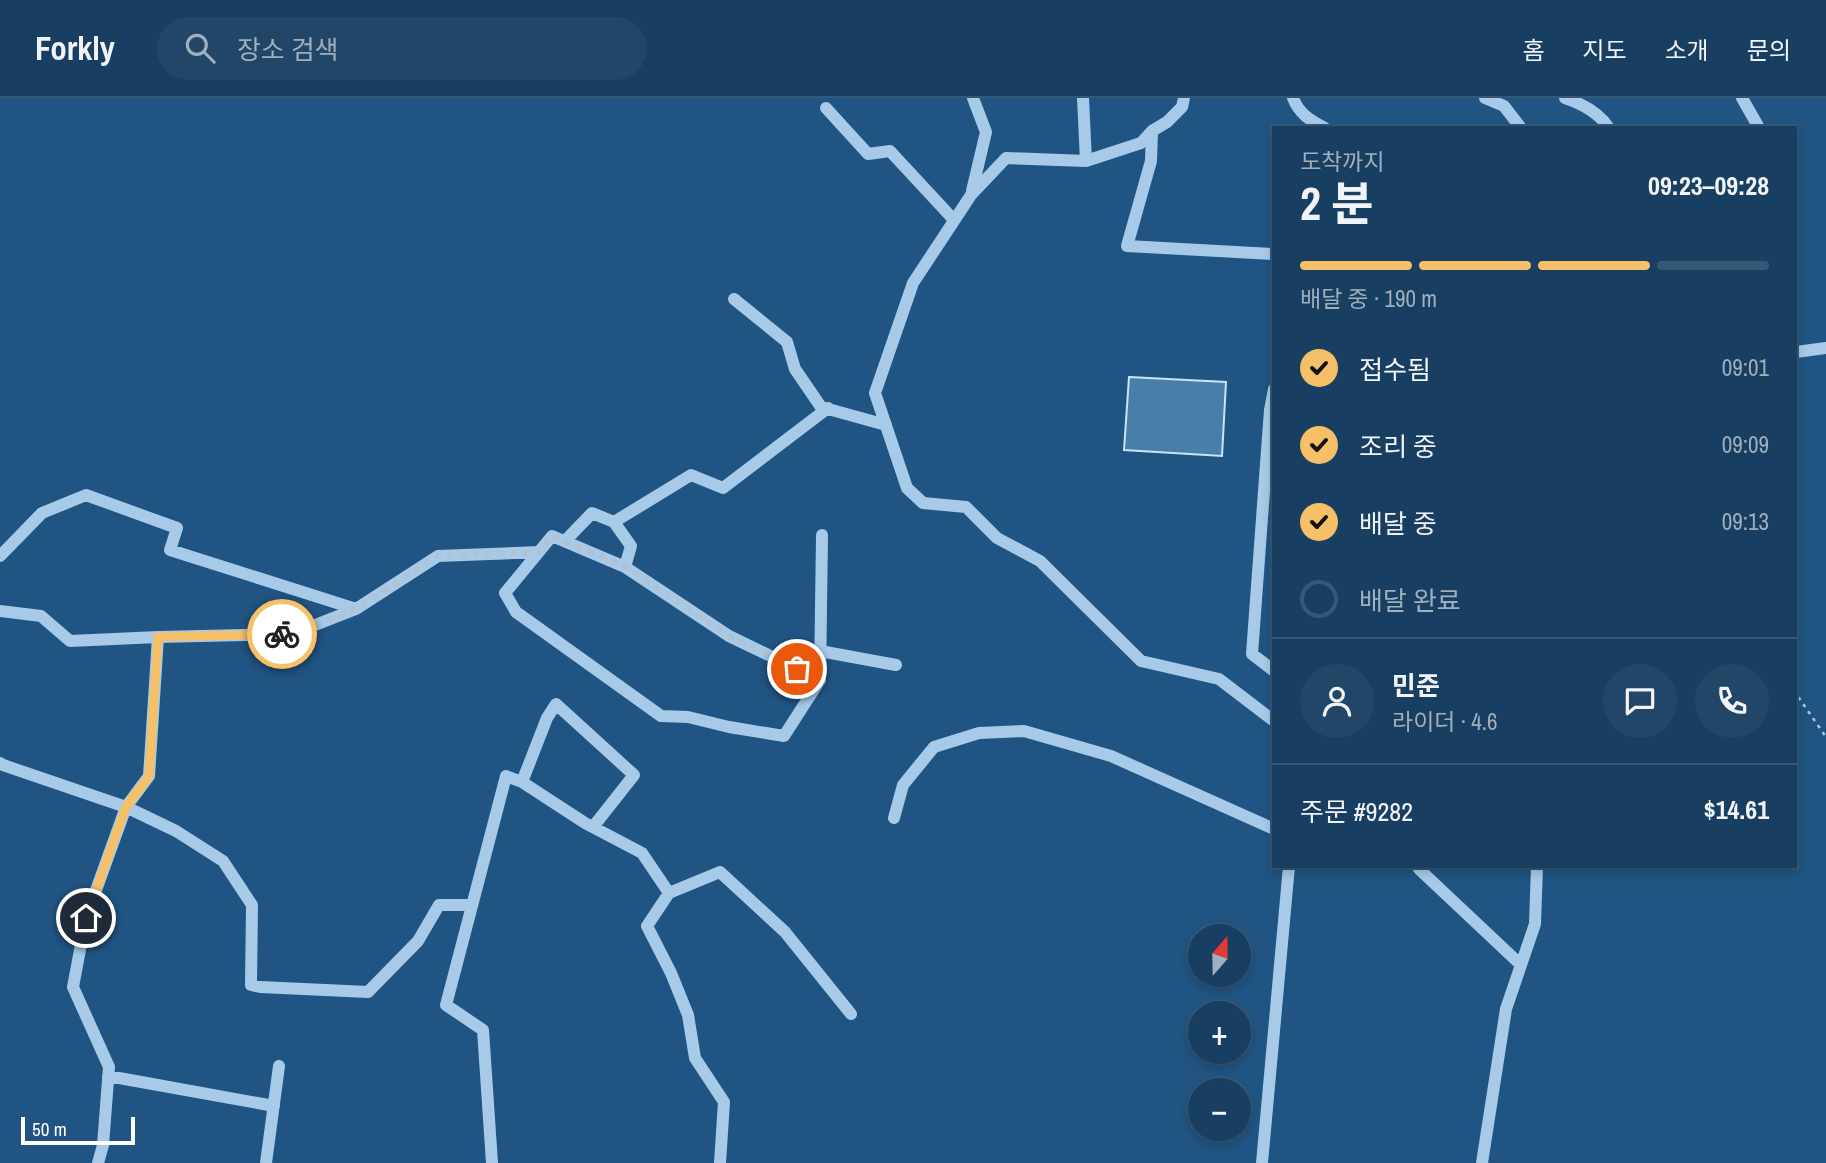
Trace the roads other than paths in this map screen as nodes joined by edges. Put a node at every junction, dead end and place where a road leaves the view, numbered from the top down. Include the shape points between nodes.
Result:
1 (973, 98) edge
2 (1083, 98) edge
3 (1184, 98) edge
4 (1293, 98) edge
5 (1485, 98) edge
6 (1565, 98) edge
7 (1742, 98) edge
8 (1584, 100) edge
9 (1504, 102) edge
10 (826, 108) dead end
11 (1321, 126) edge
12 (1520, 126) edge
13 (1608, 126) edge
14 (1758, 126) edge
15 (1152, 131) junction
16 (1086, 161) junction
17 (971, 195) junction
18 (954, 220) junction
19 (1272, 254) edge
20 (734, 299) dead end
21 (1826, 348) edge
22 (1797, 352) edge
23 (1272, 400) edge
24 (828, 408) junction
25 (886, 425) junction
26 (614, 522) junction
27 (822, 535) dead end
28 (565, 541) junction
29 (539, 552) junction
30 (0, 556) edge
31 (625, 567) junction
32 (356, 609) junction
33 (0, 611) edge
34 (158, 637) junction
35 (820, 651) junction
36 (896, 665) dead end
37 (1272, 669) edge
38 (820, 680) junction
39 (1272, 719) edge
40 (0, 763) edge
41 (522, 782) junction
42 (126, 807) junction
43 (894, 818) dead end
44 (593, 827) junction
45 (1272, 828) edge
46 (1289, 868) edge
47 (1419, 868) edge
48 (1537, 868) edge
49 (669, 893) junction
50 (472, 905) junction
51 (1521, 965) junction
52 (851, 1014) dead end
53 (279, 1066) dead end
54 (108, 1076) junction
55 (274, 1106) junction
56 (98, 1163) edge
57 (266, 1163) edge
58 (492, 1163) edge
59 (720, 1163) edge
60 (1262, 1163) edge
61 (1482, 1163) edge

1 - 17 street via 986,132
2 - 16 street
3 - 15 street via 1182,107
4 - 11 street via 1308,120
5 - 9 street
6 - 8 street
7 - 14 street
8 - 13 street
9 - 12 street
10 - 18 street via 868,153 890,152
15 - 16 street via 1141,143
15 - 19 street via 1151,160 1127,246
16 - 17 street via 1006,158
17 - 18 street
18 - 25 street via 913,283 875,393
20 - 24 street via 787,342 795,369 821,407
21 - 22 street
23 - 37 street via 1252,654
24 - 25 street
24 - 26 street via 723,488 691,475
25 - 39 street via 907,488 923,503 966,507 997,538 1040,561 1141,661 1219,679
26 - 28 street via 592,513
26 - 31 street via 631,546
27 - 35 street
28 - 29 street via 552,536
28 - 31 street
29 - 32 street via 438,556
29 - 38 street via 505,593 516,612 661,716 783,736
30 - 32 street via 42,513 86,495 177,528 170,550
31 - 38 street via 729,636
32 - 34 street via 292,634
33 - 34 street via 41,616 69,641
34 - 42 street via 149,776
35 - 36 street
35 - 38 street
40 - 42 street
41 - 44 street
41 - 44 street via 556,704 634,775
41 - 50 street via 506,776
42 - 50 street via 223,861 251,905 251,985 368,992 418,941 439,905
42 - 54 street via 86,918 73,988 109,1067
43 - 45 street via 903,785 934,747 979,733 1024,731 1111,756
44 - 49 street via 642,853
46 - 60 street
47 - 51 street
48 - 51 street via 1535,924
49 - 52 street via 720,872 785,932
49 - 59 street via 647,926 688,1015 695,1058 724,1102
50 - 58 street via 446,1005 483,1030
51 - 61 street via 1506,1009
53 - 55 street
54 - 55 street
54 - 56 street
55 - 57 street

